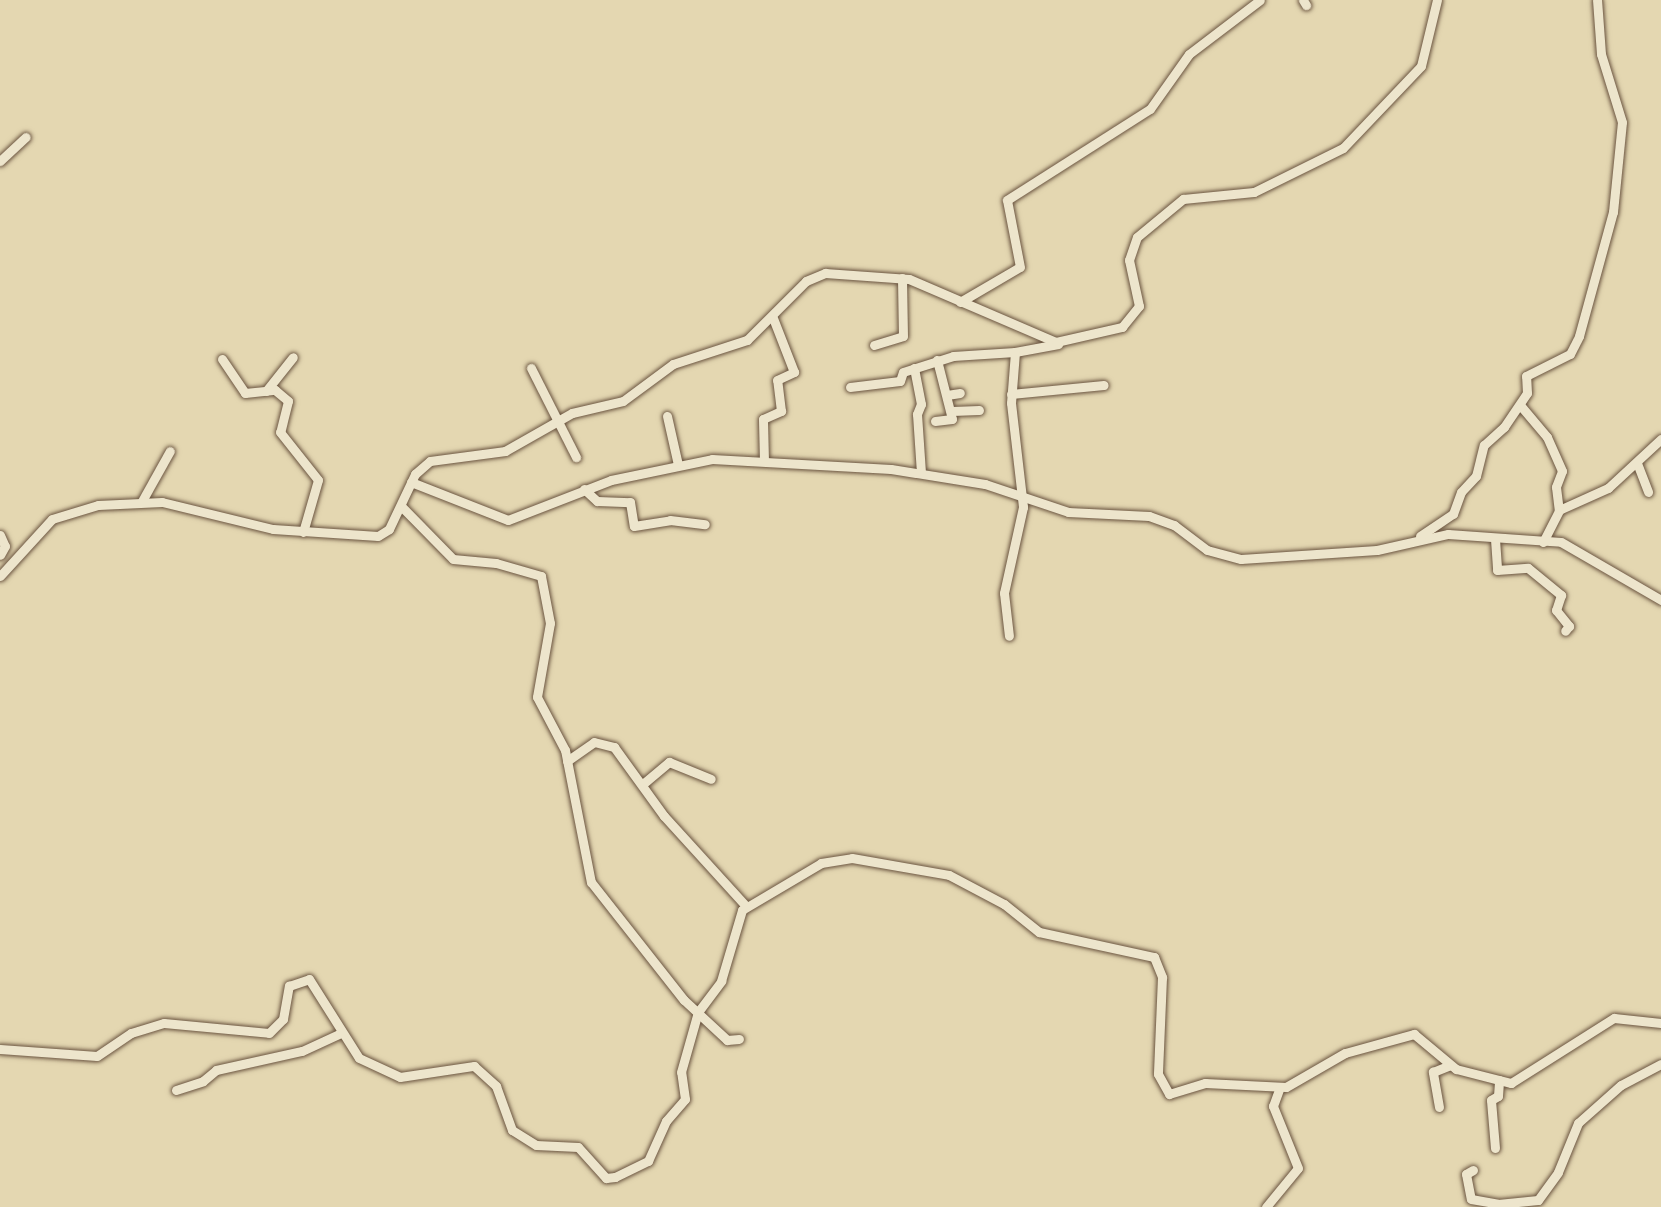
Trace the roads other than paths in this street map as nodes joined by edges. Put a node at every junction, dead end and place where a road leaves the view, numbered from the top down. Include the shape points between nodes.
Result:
1 (1260, 0) edge
2 (1437, 0) edge
3 (1599, 1) edge
4 (26, 137) dead end
5 (0, 161) edge
6 (902, 278) junction
7 (960, 302) junction
8 (773, 318) junction
9 (1069, 342) junction
10 (874, 345) dead end
11 (1015, 352) junction
12 (293, 357) dead end
13 (222, 359) dead end
14 (937, 360) junction
15 (531, 368) dead end
16 (914, 368) junction
17 (1104, 385) dead end
18 (850, 387) dead end
19 (266, 391) junction
20 (960, 393) dead end
21 (1011, 394) junction
22 (947, 395) junction
23 (1520, 405) junction
24 (979, 410) dead end
25 (952, 411) junction
26 (667, 416) dead end
27 (561, 421) junction
28 (935, 421) dead end
29 (1661, 439) edge
30 (170, 451) dead end
31 (576, 457) dead end
32 (764, 461) junction
33 (1637, 463) junction
34 (678, 465) junction
35 (921, 473) junction
36 (411, 482) junction
37 (584, 489) junction
38 (1648, 492) dead end
39 (1019, 494) junction
40 (142, 501) junction
41 (401, 506) junction
42 (1559, 510) junction
43 (705, 524) dead end
44 (303, 532) junction
45 (0, 535) edge
46 (1495, 539) junction
47 (1543, 542) junction
48 (1408, 546) junction
49 (0, 555) edge
50 (0, 576) edge
51 (1661, 600) edge
52 (1565, 631) dead end
53 (1009, 636) dead end
54 (567, 761) junction
55 (711, 779) dead end
56 (644, 783) junction
57 (746, 906) junction
58 (697, 1014) junction
59 (1661, 1023) edge
60 (341, 1033) junction
61 (739, 1039) dead end
62 (0, 1049) edge
63 (1661, 1064) edge
64 (1450, 1065) junction
65 (1499, 1080) junction
66 (1280, 1087) junction
67 (176, 1090) dead end
68 (1439, 1107) dead end
69 (1495, 1148) dead end
70 (1473, 1170) dead end
71 (1496, 1205) edge
72 (1266, 1207) edge

1 - 7 street via 1189,54 1150,109 1007,200 1020,267
2 - 9 street via 1421,66 1343,148 1254,192 1200,195 1175,204 1137,237 1130,251 1139,306 1135,316 1122,327
3 - 23 street via 1601,54 1622,122 1613,212 1578,339 1570,354 1526,376 1527,393
4 - 5 street
6 - 7 street
6 - 8 street via 813,276
6 - 10 street via 903,336
7 - 9 street via 1050,341
8 - 27 street via 732,348 663,369 623,401 581,409
8 - 32 street via 794,372 777,380 781,411 763,419
9 - 11 street
11 - 14 street
11 - 21 street
12 - 19 street
13 - 19 street via 245,393
14 - 16 street
14 - 22 street
15 - 27 street
16 - 18 street via 903,372 900,381
16 - 35 street via 921,404
17 - 21 street
19 - 44 street via 279,391 287,399 280,432 318,477
20 - 22 street
21 - 39 street
22 - 25 street
23 - 42 street via 1547,437 1562,471 1556,487
23 - 48 street via 1484,445 1476,476 1461,492 1453,514
24 - 25 street
25 - 28 street via 949,422
26 - 34 street
27 - 31 street
27 - 36 street via 511,449 430,461
29 - 33 street
30 - 40 street
32 - 34 street
32 - 35 street
33 - 38 street
33 - 42 street via 1608,488
34 - 37 street
35 - 39 street
36 - 37 street via 508,520
36 - 41 street
37 - 43 street via 597,501 630,502 634,526 670,520
39 - 48 street via 1068,512 1149,516 1174,525 1207,550 1241,559
39 - 53 street via 1023,507 1004,595
40 - 44 street
40 - 50 street via 61,514 43,526
41 - 44 street via 389,529 378,536
41 - 54 street via 416,527 453,559 539,573 550,623 537,697
42 - 47 street
45 - 49 street via 5,546
46 - 47 street
46 - 48 street via 1440,534
46 - 52 street via 1495,566 1528,568 1561,595 1556,610 1569,626
47 - 51 street via 1576,548
54 - 56 street via 594,742 607,742
54 - 58 street via 591,882
55 - 56 street via 669,762
56 - 57 street via 664,816
57 - 58 street via 721,981
57 - 66 street via 813,867 840,859 949,875 1004,904 1039,932 1154,957 1162,977 1156,1028 1158,1074 1165,1093 1214,1083
58 - 60 street via 681,1067 683,1103 666,1121 647,1162 607,1178 578,1147 538,1145 512,1130 496,1086 476,1067 394,1076 355,1055
58 - 61 street via 727,1040
59 - 65 street via 1614,1018 1521,1079
60 - 62 street via 308,978 289,986 283,1019 269,1033 164,1023 131,1033 100,1056
60 - 67 street via 302,1051 216,1070 203,1081
63 - 71 street via 1621,1085 1578,1123 1542,1196
64 - 65 street
64 - 66 street via 1424,1039 1409,1035 1345,1053
64 - 68 street via 1433,1072
65 - 69 street via 1498,1096 1491,1100
66 - 72 street via 1273,1106 1298,1168
70 - 71 street via 1466,1174 1470,1198

